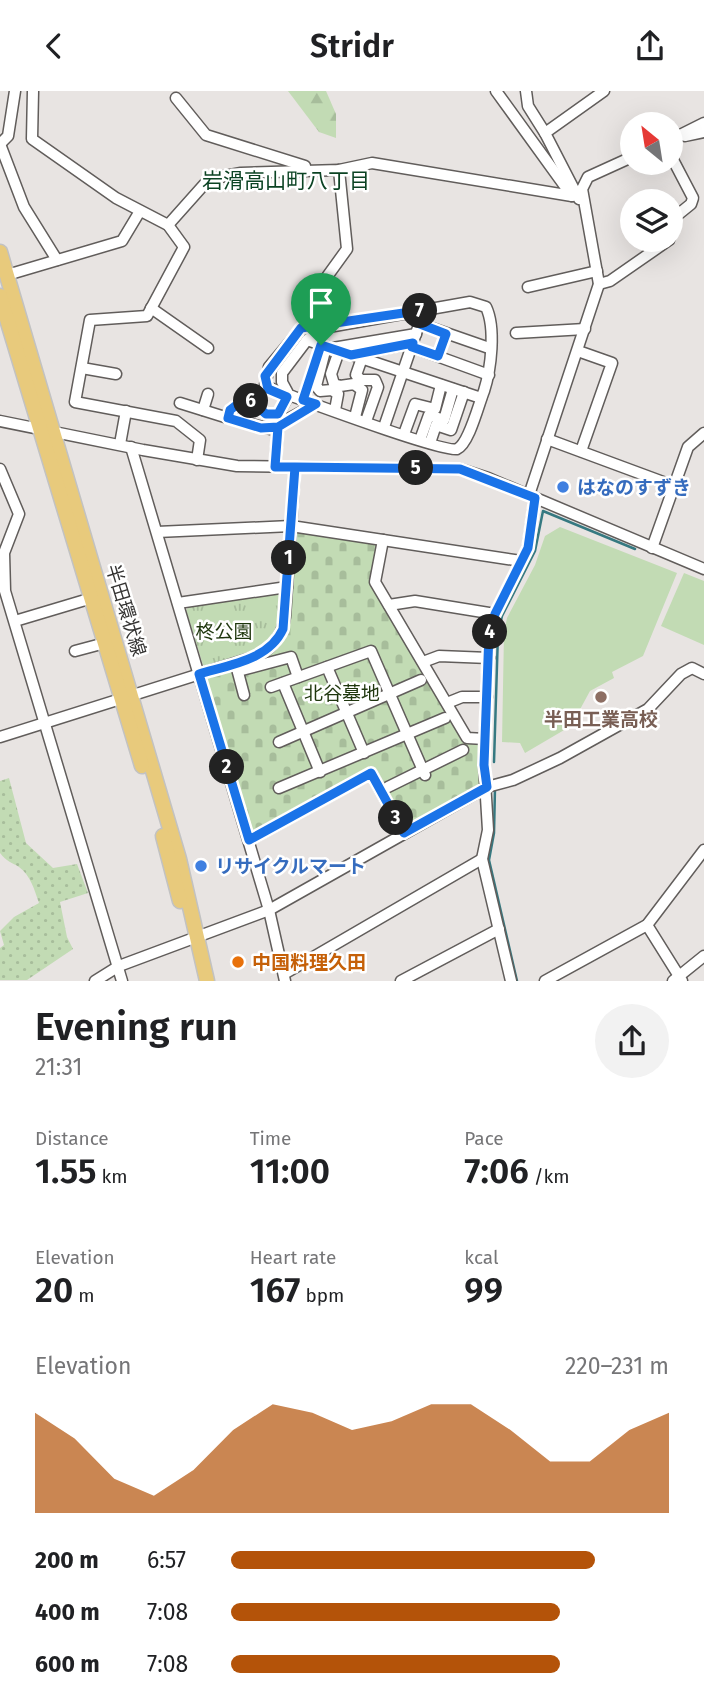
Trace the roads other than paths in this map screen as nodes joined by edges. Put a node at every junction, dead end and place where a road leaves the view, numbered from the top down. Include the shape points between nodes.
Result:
1 (15, 91) edge
2 (33, 91) edge
3 (496, 91) edge
4 (526, 91) edge
5 (604, 91) edge
6 (176, 99) dead end
7 (704, 123) edge
8 (545, 132) junction
9 (704, 132) edge
10 (683, 134) edge
11 (683, 136) edge
12 (0, 144) edge
13 (620, 163) edge
14 (318, 170) junction
15 (339, 170) junction
16 (681, 175) edge
17 (578, 200) junction
18 (683, 210) edge
19 (140, 211) junction
20 (168, 225) junction
21 (0, 252) edge
22 (650, 252) edge
23 (57, 260) junction
24 (597, 271) junction
25 (7, 275) junction
26 (599, 284) junction
27 (528, 287) dead end
28 (0, 296) edge
29 (308, 303) dead end
30 (151, 308) junction
31 (424, 310) junction
32 (323, 328) junction
33 (585, 329) junction
34 (516, 333) dead end
35 (446, 334) junction
36 (415, 337) junction
37 (307, 340) junction
38 (467, 341) junction
39 (208, 348) dead end
40 (329, 348) junction
41 (489, 348) junction
42 (578, 351) junction
43 (357, 356) junction
44 (438, 356) junction
45 (460, 364) junction
46 (82, 368) junction
47 (403, 372) junction
48 (116, 375) dead end
49 (489, 375) junction
50 (441, 385) junction
51 (458, 391) junction
52 (208, 394) dead end
53 (288, 396) junction
54 (481, 398) junction
55 (303, 400) junction
56 (180, 403) dead end
57 (316, 404) junction
58 (202, 410) junction
59 (126, 411) junction
60 (335, 411) junction
61 (355, 417) junction
62 (228, 418) junction
63 (0, 421) edge
64 (366, 421) junction
65 (278, 427) junction
66 (384, 427) junction
67 (46, 430) junction
68 (704, 433) edge
69 (404, 434) junction
70 (547, 439) junction
71 (425, 442) junction
72 (125, 445) junction
73 (580, 451) junction
74 (197, 460) junction
75 (275, 467) junction
76 (295, 467) junction
77 (1, 476) edge
78 (674, 486) junction
79 (532, 497) junction
80 (291, 526) junction
81 (157, 532) junction
82 (383, 540) junction
83 (652, 548) junction
84 (522, 561) junction
85 (704, 569) edge
86 (287, 587) junction
87 (92, 598) junction
88 (178, 603) junction
89 (389, 605) junction
90 (495, 614) junction
91 (15, 621) junction
92 (105, 643) junction
93 (75, 651) dead end
94 (489, 658) junction
95 (423, 662) junction
96 (236, 667) junction
97 (327, 667) junction
98 (199, 674) junction
99 (704, 674) edge
100 (298, 677) junction
101 (421, 680) dead end
102 (283, 683) junction
103 (271, 687) dead end
104 (390, 694) junction
105 (244, 695) dead end
106 (126, 697) junction
107 (487, 697) junction
108 (446, 703) junction
109 (346, 713) junction
110 (445, 717) dead end
111 (46, 723) junction
112 (303, 732) junction
113 (407, 734) junction
114 (0, 737) edge
115 (485, 739) junction
116 (279, 742) dead end
117 (463, 750) dead end
118 (364, 753) junction
119 (320, 772) junction
120 (424, 773) junction
121 (388, 787) dead end
122 (487, 787) junction
123 (279, 788) dead end
124 (404, 833) junction
125 (249, 840) junction
126 (704, 850) edge
127 (482, 859) junction
128 (269, 910) junction
129 (648, 925) junction
130 (499, 929) junction
131 (193, 937) junction
132 (704, 956) edge
133 (119, 966) junction
134 (284, 977) edge
135 (678, 979) edge
136 (95, 981) edge
137 (122, 981) edge
138 (198, 981) edge
139 (207, 981) edge
140 (401, 981) edge
141 (511, 981) edge
142 (545, 981) edge

1 - 12 street via 8,136
2 - 19 street via 32,139
3 - 17 street
4 - 8 street via 528,106
5 - 8 street
6 - 14 street via 206,135
7 - 10 street
8 - 17 street
9 - 11 street
12 - 23 street via 19,196
13 - 17 street via 585,180
14 - 15 street
14 - 20 street via 219,175 200,186
15 - 17 street via 372,163
15 - 29 street via 347,249
16 - 18 street via 693,198
17 - 24 street
19 - 20 street
19 - 23 street via 122,241
20 - 30 street via 184,247
21 - 25 main road, 半田環状線
22 - 26 street
23 - 25 street
24 - 26 street
24 - 27 street
25 - 67 main road, 半田環状線
26 - 33 street
28 - 67 main road, 半田環状線
30 - 39 street
30 - 46 street via 147,316 90,320
31 - 32 street
31 - 36 street
31 - 41 street via 479,302 490,316
32 - 37 street
32 - 53 street via 301,328 269,367 265,386
33 - 34 street
33 - 42 street
35 - 36 street
35 - 38 street
35 - 44 street
36 - 40 street
36 - 43 street
36 - 44 street
36 - 47 street
37 - 40 street
37 - 53 street via 282,373
38 - 41 street
38 - 45 street
40 - 43 street
40 - 55 street
40 - 60 street via 316,386 338,394
40 - 61 street via 334,384 354,384 362,390
41 - 49 street
42 - 70 street
42 - 73 street via 612,363
43 - 47 street
43 - 64 street via 356,375 361,380 375,380 378,387
44 - 45 street
45 - 49 street
46 - 48 street
46 - 59 street via 75,402
47 - 50 street
47 - 66 street
49 - 54 street
50 - 51 street
50 - 69 street via 435,409 415,404
51 - 54 street
51 - 71 street via 444,420 429,415
52 - 58 street
53 - 55 street
53 - 62 street via 278,414 272,416 243,400 230,410
54 - 71 street via 462,446 449,450
55 - 57 street
56 - 58 street
57 - 60 street
57 - 65 street
58 - 62 street
59 - 72 street
59 - 74 street via 176,421 200,440
60 - 61 street
61 - 64 street
62 - 65 street via 261,428
63 - 67 street
64 - 66 street
65 - 75 street
66 - 69 street
67 - 72 street
67 - 87 main road, 半田環状線
67 - 106 main road, 半田環状線
68 - 78 street via 691,441
69 - 71 street
70 - 73 street
70 - 79 street
72 - 74 street
72 - 81 street
73 - 78 street
74 - 75 street
75 - 76 street
76 - 79 street via 460,469
76 - 80 street
77 - 91 street via 19,514 2,565
78 - 83 street
79 - 83 street
79 - 84 street via 528,548
80 - 81 street
80 - 82 street
80 - 86 street
81 - 88 street
82 - 84 street
82 - 89 street via 375,582
83 - 85 street
84 - 90 street
86 - 88 street
86 - 96 street via 278,640
87 - 91 street
87 - 92 main road, 半田環状線
88 - 98 street
89 - 90 street via 415,601
89 - 95 street
90 - 94 street
91 - 111 street
92 - 93 street
92 - 106 main road, 半田環状線
94 - 95 street via 439,656
94 - 107 street
95 - 108 street
96 - 98 street
96 - 100 street via 291,657
96 - 105 street
97 - 100 street
97 - 104 street via 370,651
97 - 109 street
98 - 106 street
98 - 125 street
99 - 122 street via 692,667 648,709 560,758
100 - 102 street
101 - 104 street
102 - 103 street
102 - 112 street
104 - 109 street
104 - 113 street
106 - 111 street
106 - 131 main road, 半田環状線
107 - 108 street via 462,697
107 - 115 street
108 - 115 street via 467,738
109 - 112 street
109 - 118 street
110 - 113 street
111 - 114 street
111 - 133 street
112 - 116 street
112 - 119 street
113 - 118 street
113 - 120 street
115 - 122 street
117 - 120 street
118 - 119 street
119 - 123 street
120 - 121 street
122 - 124 street
122 - 127 street via 488,829
124 - 125 street via 371,773
124 - 128 street
125 - 128 street
126 - 129 street
127 - 130 street
127 - 134 street
128 - 131 street
128 - 134 street
129 - 135 street
129 - 142 street
130 - 140 street
130 - 141 street
131 - 133 street
131 - 138 main road, 半田環状線
131 - 139 main road, 半田環状線
132 - 135 street
133 - 136 street
133 - 137 street

